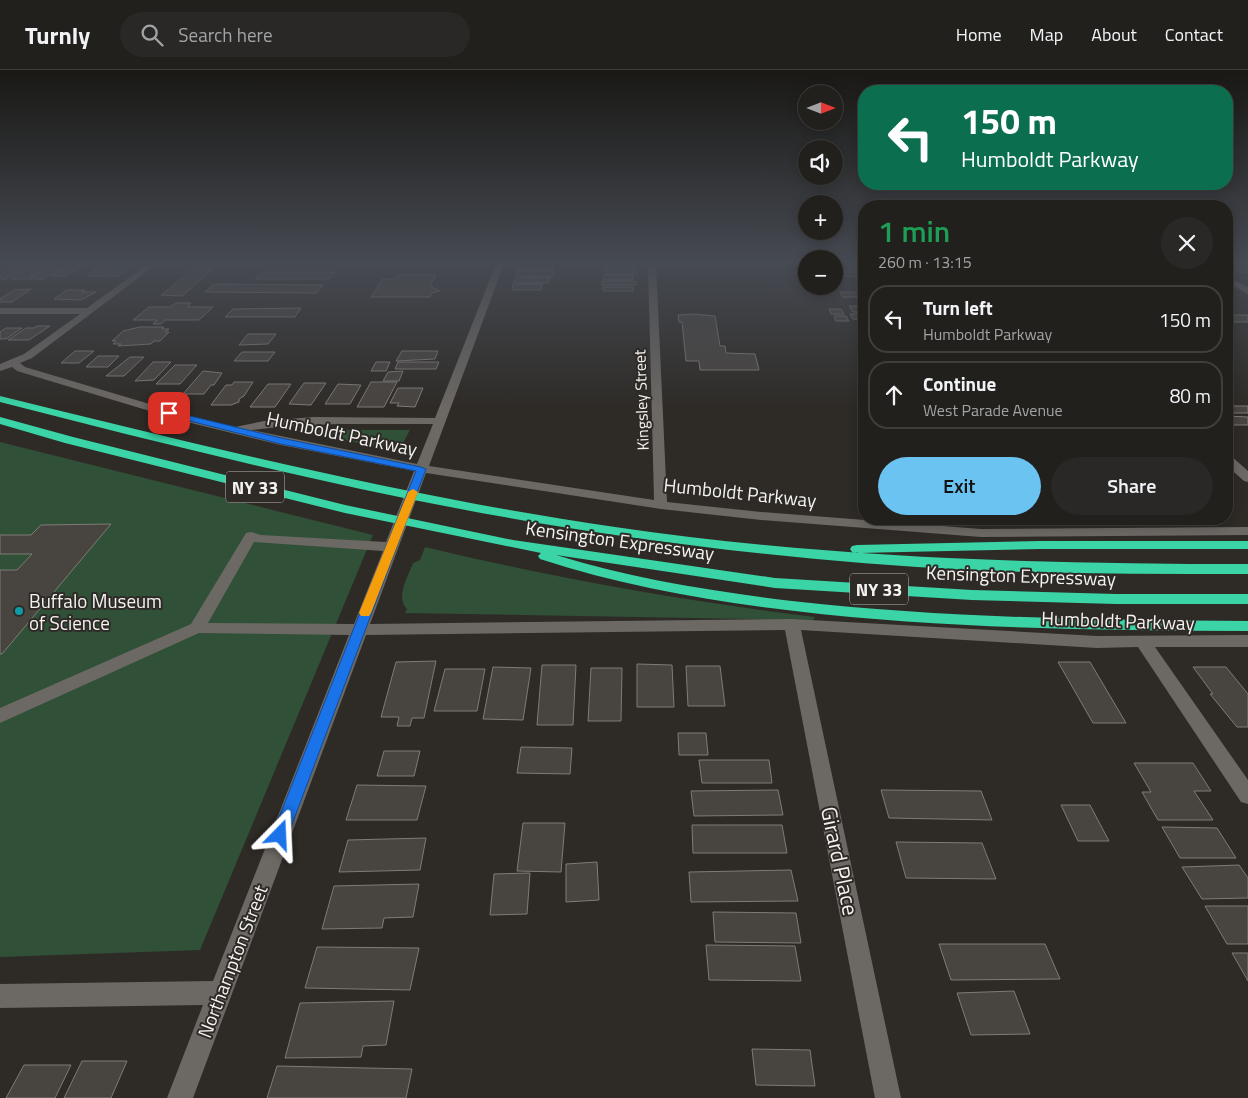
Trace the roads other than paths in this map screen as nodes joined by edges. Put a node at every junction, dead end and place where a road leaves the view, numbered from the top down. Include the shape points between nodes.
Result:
1 (89, 312) edge
2 (481, 312) edge
3 (654, 312) edge
4 (0, 318) edge
5 (80, 318) junction
6 (13, 364) junction
7 (0, 368) edge
8 (0, 391) edge
9 (0, 399) edge
10 (44, 409) junction
11 (0, 420) edge
12 (439, 421) junction
13 (235, 430) junction
14 (1233, 464) edge
15 (419, 474) junction
16 (1248, 478) edge
17 (661, 505) junction
18 (858, 523) edge
19 (882, 525) edge
20 (1042, 525) edge
21 (1248, 531) edge
22 (1046, 532) junction
23 (394, 542) junction
24 (513, 544) junction
25 (1248, 545) edge
26 (783, 551) junction
27 (1248, 569) edge
28 (1248, 600) edge
29 (792, 624) junction
30 (1248, 626) edge
31 (197, 628) junction
32 (358, 630) junction
33 (1248, 641) edge
34 (1144, 642) junction
35 (0, 716) edge
36 (1248, 796) edge
37 (220, 993) junction
38 (0, 996) edge
39 (180, 1098) edge
40 (888, 1098) edge

1 - 5 street
2 - 12 street, Northampton Street
3 - 17 street, Kingsley Street
4 - 5 street
5 - 6 street
6 - 7 street
6 - 13 street, Humboldt Parkway via 30,372 188,419
8 - 10 highway
9 - 10 highway, Kensington Expressway / NY 33
10 - 26 highway, Kensington Expressway / NY 33 via 243,459 442,500 615,531
11 - 24 highway, Kensington Expressway / NY 33 via 336,507
12 - 13 street via 300,421
12 - 15 street, Northampton Street
13 - 15 street, Humboldt Parkway
14 - 16 street
15 - 17 street, Humboldt Parkway
15 - 23 street, Northampton Street
17 - 18 street, Humboldt Parkway
19 - 22 street, Humboldt Parkway via 981,533
20 - 22 street
21 - 22 street, Humboldt Parkway
23 - 31 street via 259,539 251,536
23 - 32 street, Northampton Street
24 - 28 highway, Kensington Expressway / NY 33 via 775,583 982,595
24 - 30 highway via 583,569 695,593 834,612 1063,624
25 - 26 highway
26 - 27 highway, Kensington Expressway / NY 33 via 978,565
29 - 32 street, Humboldt Parkway
29 - 34 street, Humboldt Parkway
29 - 40 street, Girard Place
31 - 32 street, Humboldt Parkway
31 - 35 street
32 - 37 street, Northampton Street
33 - 34 street, Humboldt Parkway
34 - 36 street
37 - 38 street
37 - 39 street, Northampton Street

